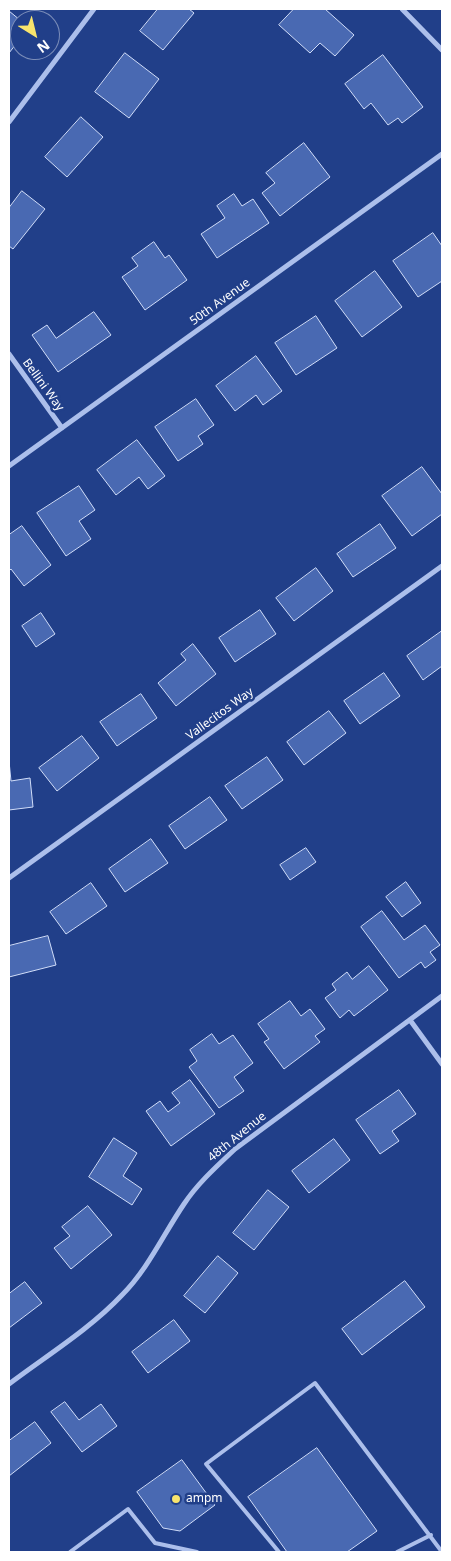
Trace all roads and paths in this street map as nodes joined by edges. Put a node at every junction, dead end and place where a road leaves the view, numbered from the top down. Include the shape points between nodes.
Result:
1 (94, 9) edge
2 (402, 9) edge
3 (442, 50) edge
4 (9, 122) edge
5 (442, 154) edge
6 (9, 354) edge
7 (62, 428) junction
8 (9, 466) edge
9 (442, 566) edge
10 (9, 878) edge
11 (442, 996) edge
12 (410, 1020) junction
13 (442, 1064) edge
14 (9, 1384) edge
15 (431, 1536) junction
16 (78, 1546) junction
17 (70, 1552) edge
18 (82, 1552) edge
19 (197, 1552) edge
20 (279, 1552) edge
21 (398, 1552) edge
22 (442, 1552) edge

1 - 4 street
2 - 3 street
5 - 7 street, 50th Avenue
6 - 7 street, Bellini Way
7 - 8 street, 50th Avenue
9 - 10 street, Vallecitos Way
11 - 12 street, 48th Avenue
12 - 13 street
12 - 14 street, 48th Avenue via 235,1149 184,1203 146,1266 123,1295 99,1317
15 - 20 lane via 315,1383 206,1464
15 - 21 lane
15 - 22 lane
16 - 17 lane
16 - 18 lane
16 - 19 lane via 128,1509 156,1543

